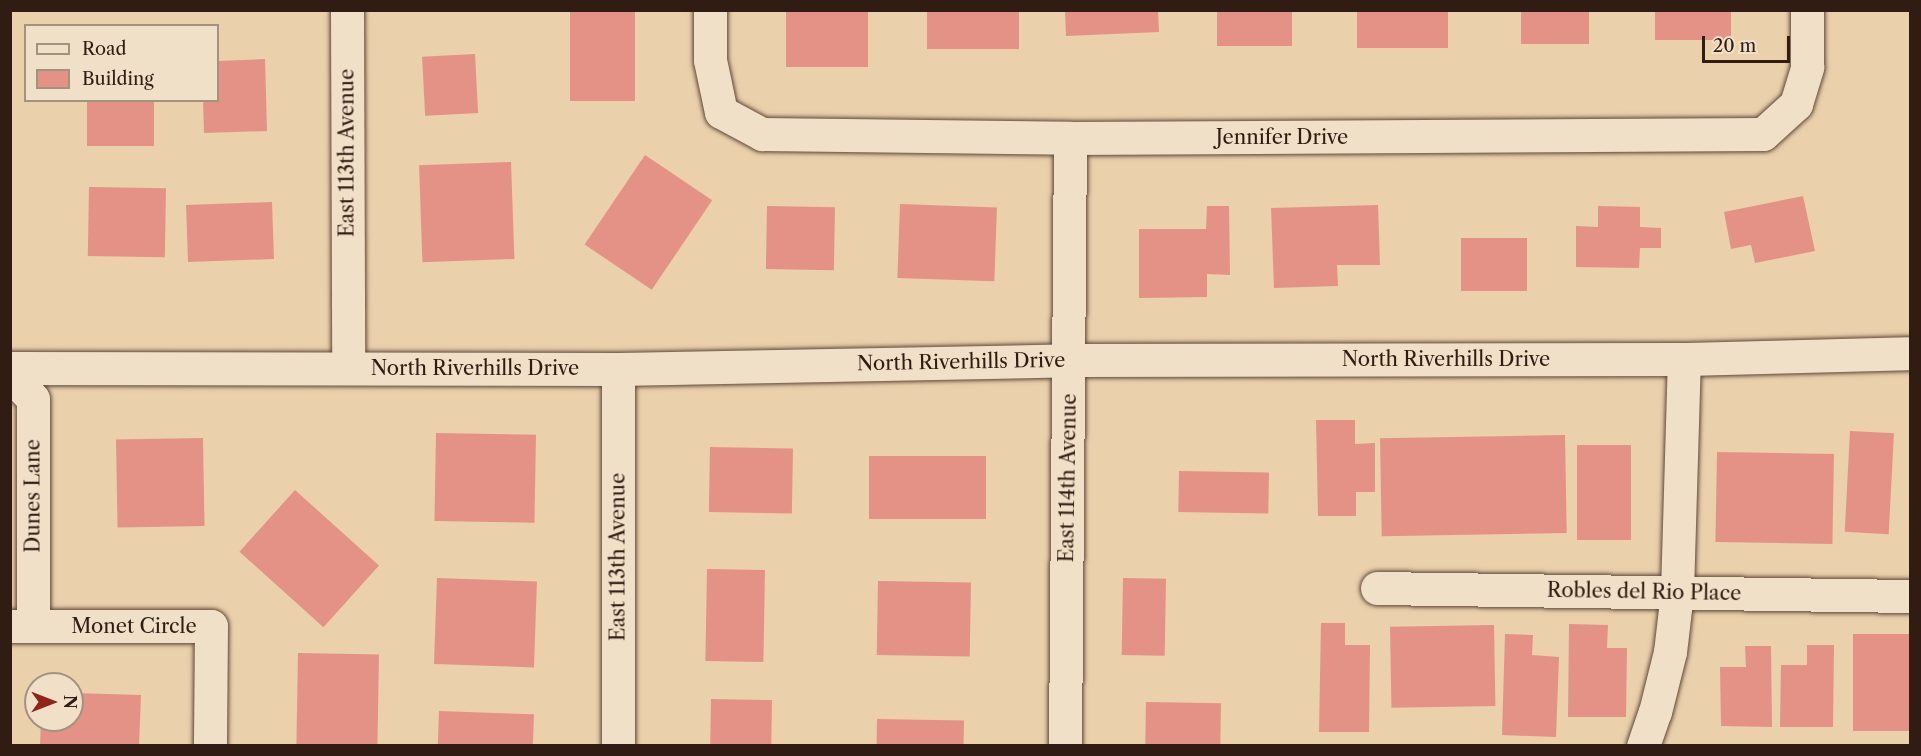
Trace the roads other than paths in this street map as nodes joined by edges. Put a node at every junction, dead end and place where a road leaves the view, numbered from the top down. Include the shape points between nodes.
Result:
1 (347, 10) edge
2 (710, 10) edge
3 (1807, 10) edge
4 (1070, 138) junction
5 (1911, 353) edge
6 (1683, 359) junction
7 (1070, 360) junction
8 (10, 368) edge
9 (348, 368) junction
10 (618, 369) junction
11 (10, 375) edge
12 (1377, 588) dead end
13 (1677, 592) junction
14 (1911, 596) edge
15 (22, 626) edge
16 (210, 746) edge
17 (618, 746) edge
18 (1065, 746) edge
19 (1643, 746) edge

1 - 9 street, East 113th Avenue
2 - 4 street, Jennifer Drive via 710,60 721,112 762,134
3 - 4 street, Jennifer Drive via 1807,67 1796,104 1763,134
4 - 7 street, East 114th Avenue
5 - 6 street, North Riverhills Drive
6 - 7 street, North Riverhills Drive
6 - 13 street
7 - 10 street, North Riverhills Drive
7 - 18 street, East 114th Avenue
8 - 9 street, North Riverhills Drive
9 - 10 street, North Riverhills Drive
10 - 17 street, East 113th Avenue
11 - 15 street, Dunes Lane via 33,399
12 - 13 street, Robles del Rio Place
13 - 14 street, Robles del Rio Place
13 - 19 street via 1670,652
15 - 16 street, Monet Circle via 211,626

